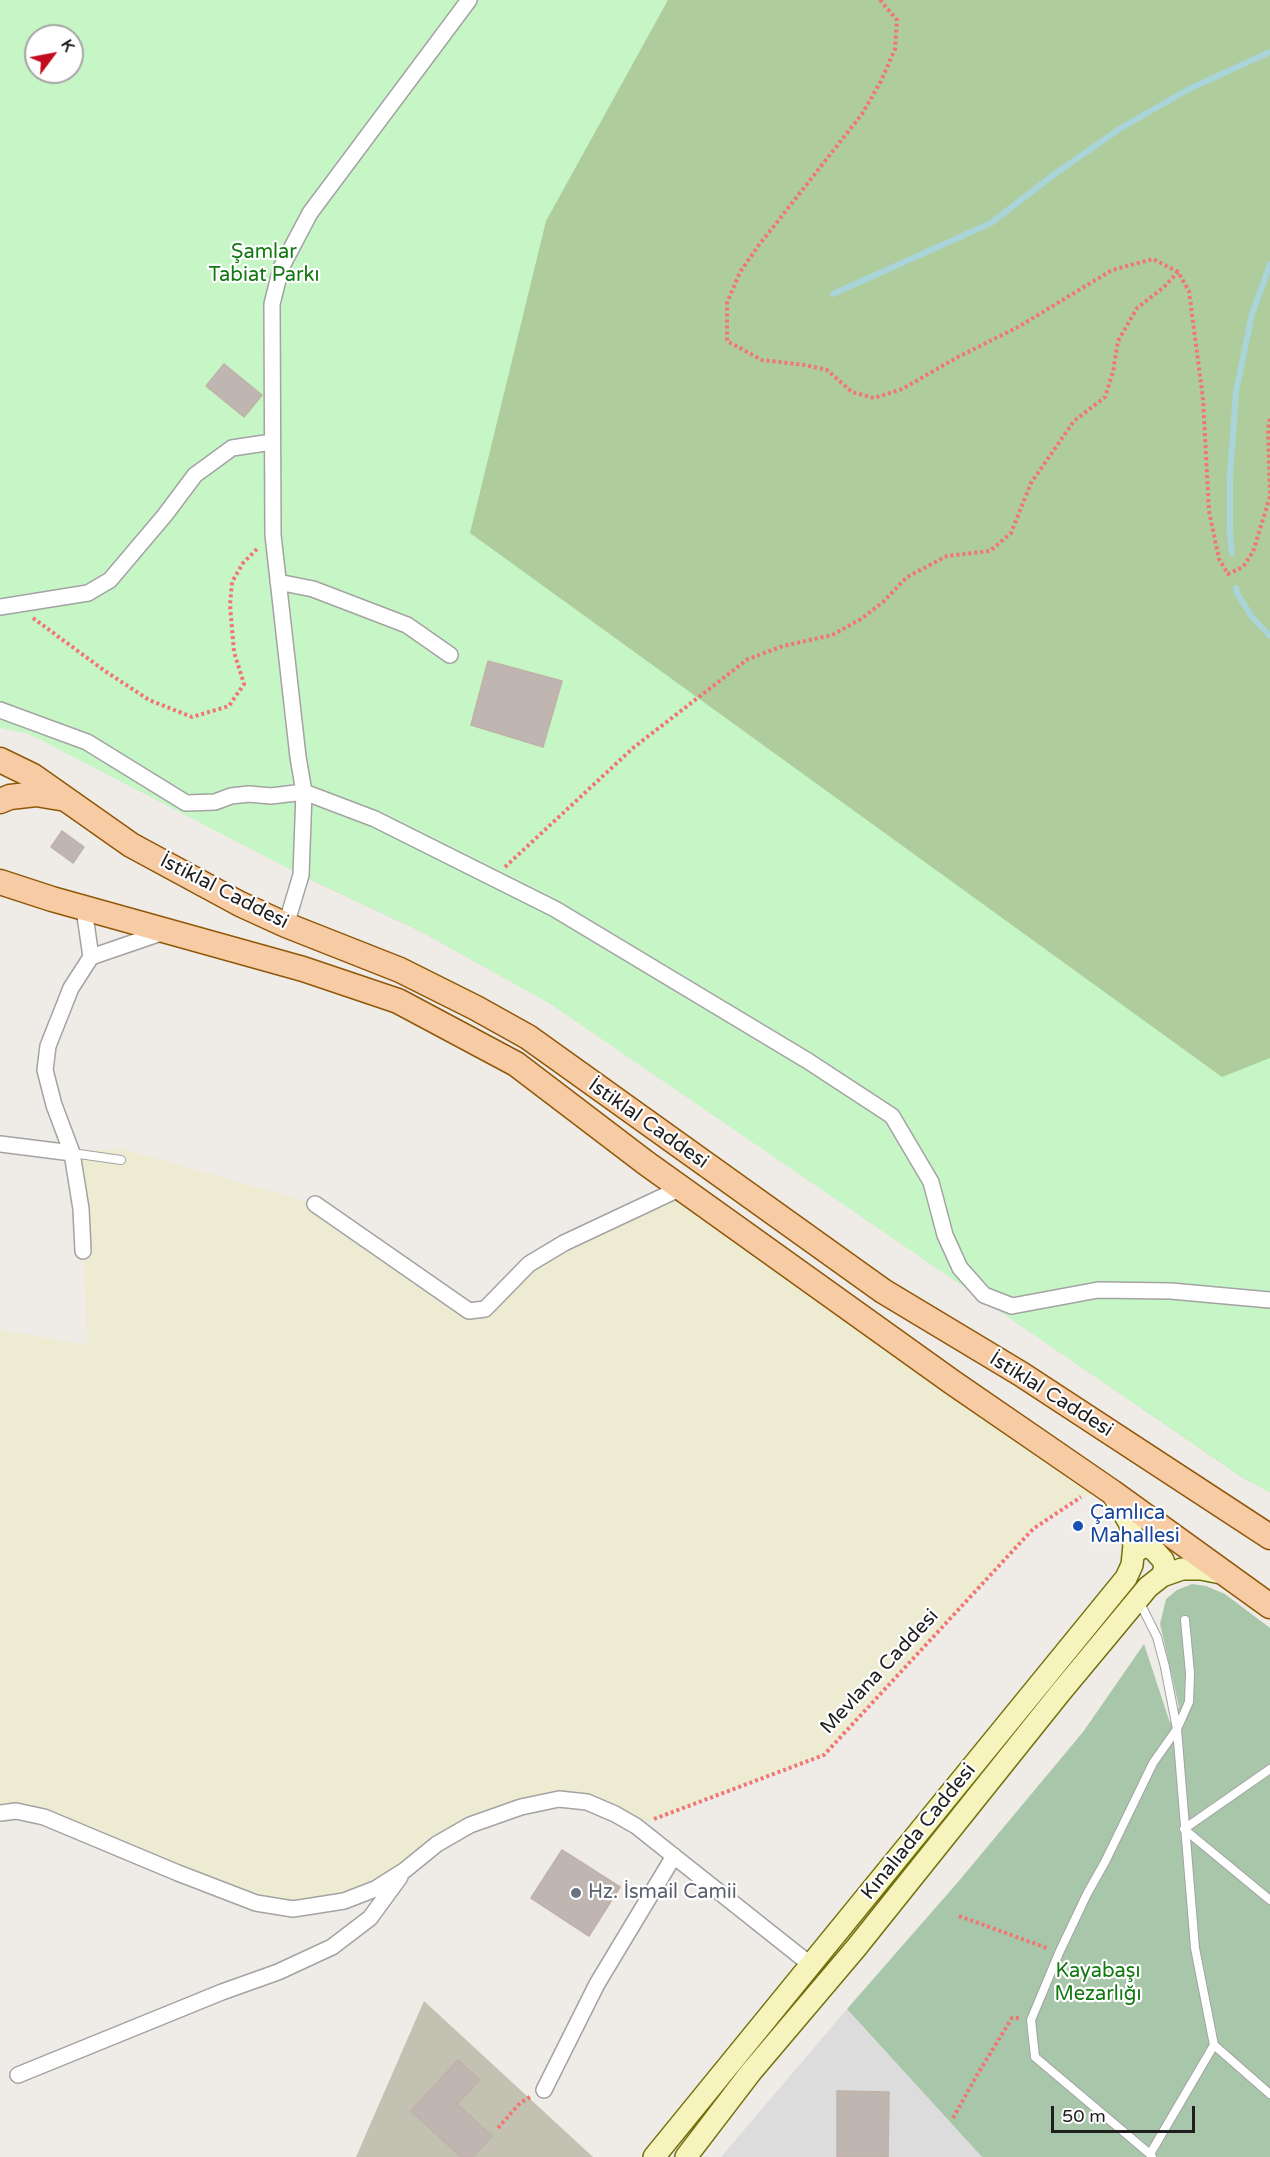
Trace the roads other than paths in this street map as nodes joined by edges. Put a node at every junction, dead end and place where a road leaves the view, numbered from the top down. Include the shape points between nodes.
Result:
1 (469, 0) edge
2 (272, 442) junction
3 (278, 582) junction
4 (6, 606) edge
5 (450, 655) dead end
6 (0, 710) edge
7 (0, 760) edge
8 (304, 792) junction
9 (63, 798) junction
10 (0, 801) edge
11 (0, 867) edge
12 (0, 882) edge
13 (25, 890) junction
14 (84, 909) junction
15 (286, 925) junction
16 (166, 931) junction
17 (91, 957) junction
18 (0, 1144) edge
19 (72, 1153) junction
20 (121, 1160) dead end
21 (681, 1188) junction
22 (315, 1204) dead end
23 (83, 1251) dead end
24 (1270, 1300) edge
25 (1112, 1492) junction
26 (1270, 1537) edge
27 (1134, 1553) junction
28 (1226, 1574) junction
29 (1162, 1576) junction
30 (1138, 1599) junction
31 (1270, 1606) edge
32 (1185, 1620) dead end
33 (1177, 1729) junction
34 (1270, 1769) edge
35 (0, 1813) edge
36 (1184, 1829) junction
37 (674, 1856) junction
38 (405, 1870) junction
39 (1270, 1900) edge
40 (811, 1965) junction
41 (1214, 2045) junction
42 (18, 2075) dead end
43 (544, 2090) road end
44 (1270, 2094) edge
45 (1151, 2156) edge
46 (654, 2157) edge
47 (686, 2157) edge

1 - 2 street via 310,213 281,268 272,304
2 - 3 street
2 - 4 street via 232,448 195,475 110,580 88,593
3 - 5 street via 313,589 407,625
3 - 8 street
6 - 8 street via 87,742 186,803
7 - 9 main road, İstiklal Caddesi via 33,776
8 - 15 street via 301,875
8 - 24 street via 375,819 555,909 892,1116 931,1182 945,1234 960,1268 984,1295 1012,1306 1098,1290 1171,1291
9 - 10 main road via 36,794
9 - 15 main road, İstiklal Caddesi via 152,856
11 - 13 main road
12 - 13 main road, İstiklal Caddesi
13 - 14 main road, İstiklal Caddesi
14 - 16 main road, İstiklal Caddesi
14 - 17 street
15 - 26 main road, İstiklal Caddesi via 400,970 528,1037 883,1291 1021,1374
16 - 17 street
16 - 21 main road, İstiklal Caddesi via 303,969 398,1001 516,1064
17 - 19 street via 71,988 48,1046 45,1070
18 - 19 street
19 - 20 lane
19 - 23 street
21 - 22 street via 564,1243 529,1264 485,1309 469,1311
21 - 25 main road, İstiklal Caddesi
25 - 27 main road, Kınalıada Caddesi via 1130,1524
25 - 28 main road, İstiklal Caddesi
27 - 29 main road via 1141,1548 1153,1549 1163,1560
27 - 40 main road, Kınalıada Caddesi via 1126,1578
28 - 29 main road via 1182,1569
28 - 31 main road, İstiklal Caddesi
29 - 30 main road, Kınalıada Caddesi
30 - 33 lane via 1157,1637
30 - 47 main road, Kınalıada Caddesi
32 - 33 lane via 1189,1702
33 - 36 lane
33 - 45 lane via 1153,1763 1059,1953 1031,2020 1035,2057
34 - 36 lane
35 - 38 street via 16,1811 44,1817 256,1903 293,1909 344,1901
36 - 39 lane
36 - 41 lane via 1195,1948
37 - 38 street via 615,1814 587,1802 559,1799 470,1825 437,1844
37 - 40 street
37 - 43 street via 597,1984
38 - 42 street via 370,1918 332,1947
40 - 46 main road, Kınalıada Caddesi
41 - 44 lane
41 - 45 lane

